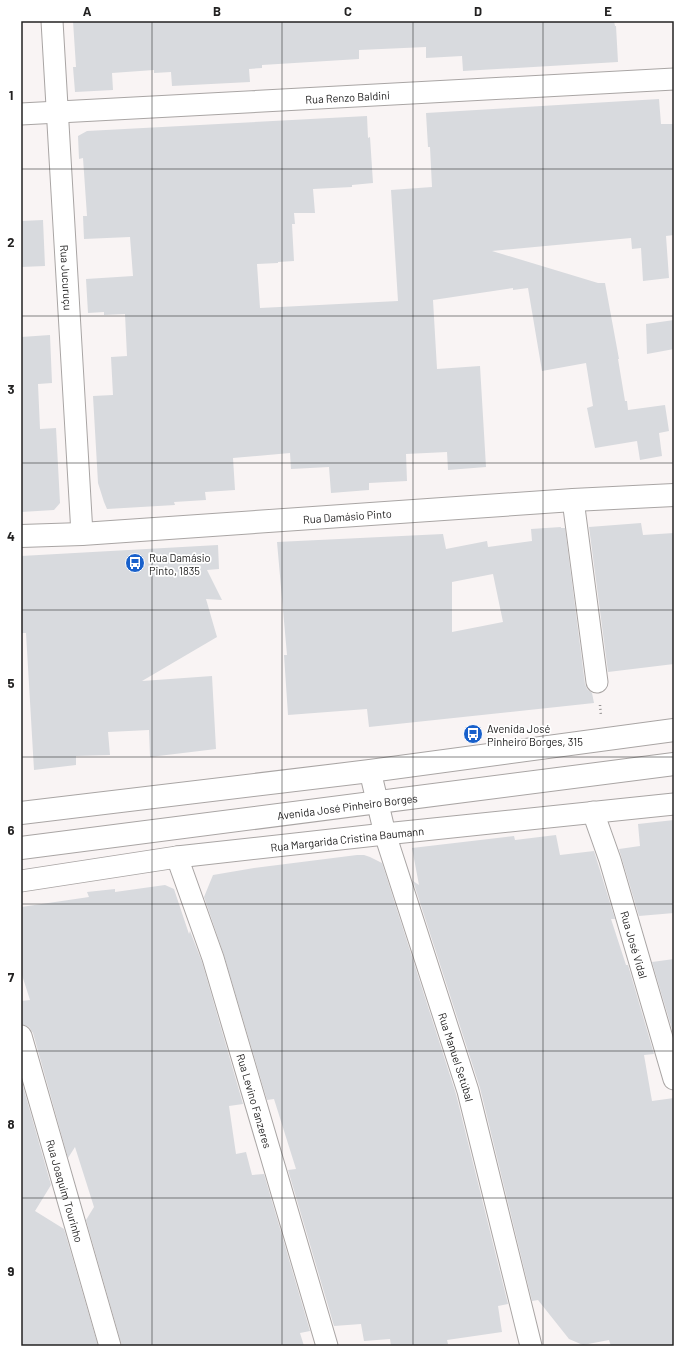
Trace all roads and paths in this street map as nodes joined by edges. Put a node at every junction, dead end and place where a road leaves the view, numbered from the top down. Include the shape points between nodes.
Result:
1 (52, 21) edge
2 (674, 79) edge
3 (57, 113) junction
4 (21, 114) edge
5 (674, 495) edge
6 (573, 500) junction
7 (82, 534) junction
8 (21, 536) edge
9 (597, 682) joint
10 (674, 730) edge
11 (605, 740) junction
12 (674, 764) edge
13 (370, 771) junction
14 (377, 802) junction
15 (674, 804) edge
16 (593, 812) junction
17 (21, 813) edge
18 (385, 834) junction
19 (21, 848) edge
20 (177, 857) junction
21 (21, 881) edge
22 (21, 1036) edge
23 (674, 1079) edge
24 (110, 1346) edge
25 (327, 1346) edge
26 (532, 1346) edge

1 - 3 street, Rua Jucuruçu
2 - 3 street, Rua Renzo Baldini
3 - 4 street, Rua Renzo Baldini
3 - 7 street, Rua Jucuruçu
5 - 6 main road, Rua Damásio Pinto
6 - 7 main road, Rua Damásio Pinto
6 - 9 street
7 - 8 main road, Rua Damásio Pinto
9 - 11 path
10 - 11 main road
11 - 13 main road
12 - 14 main road, Avenida José Pinheiro Borges
13 - 14 street, Rua Manuel Setúbal
13 - 17 main road
14 - 18 street, Rua Manuel Setúbal
14 - 19 main road, Avenida José Pinheiro Borges
15 - 16 street, Rua Margarida Cristina Baumann
16 - 18 street, Rua Margarida Cristina Baumann
16 - 23 street, Rua José Vidal via 610,860
18 - 20 street, Rua Margarida Cristina Baumann
18 - 26 street, Rua Manuel Setúbal via 468,1091
20 - 21 street, Rua Margarida Cristina Baumann
20 - 25 street, Rua Levino Fanzeres via 213,958
22 - 24 street, Rua Joaquim Tourinho

